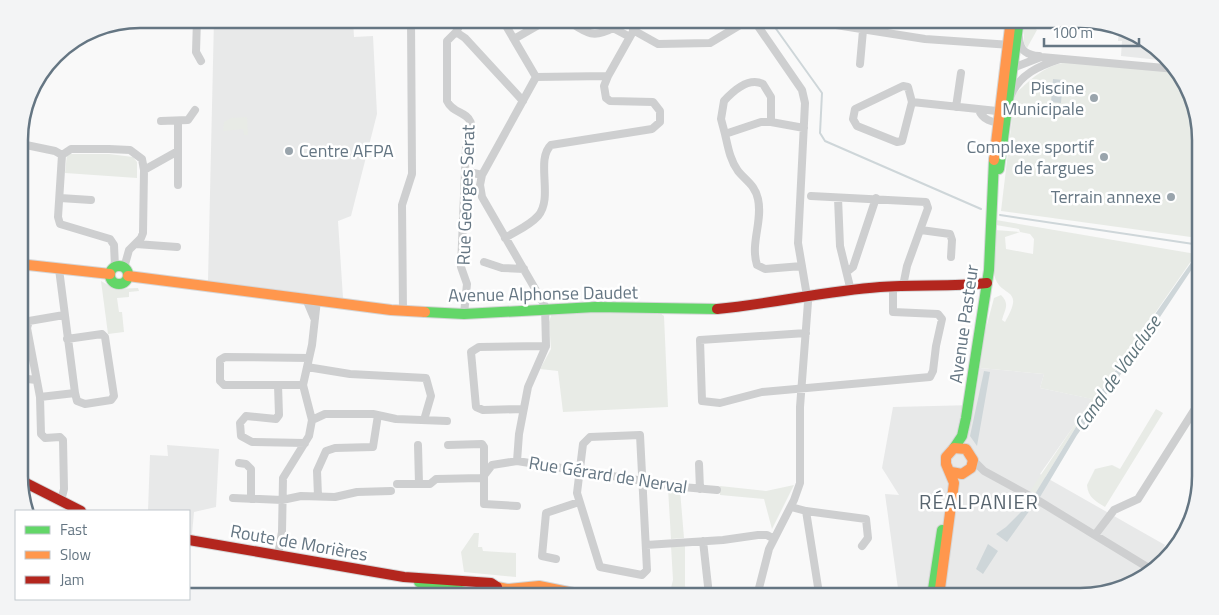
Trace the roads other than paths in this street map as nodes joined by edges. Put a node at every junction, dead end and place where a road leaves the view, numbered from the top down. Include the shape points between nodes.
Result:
1 (197, 28) edge
2 (411, 28) edge
3 (458, 28) edge
4 (507, 28) edge
5 (534, 28) edge
6 (580, 28) edge
7 (613, 28) edge
8 (613, 28) edge
9 (635, 28) edge
10 (736, 28) edge
11 (757, 28) edge
12 (856, 28) edge
13 (1011, 28) edge
14 (1016, 28) edge
15 (1020, 28) edge
16 (863, 29) junction
17 (456, 32) junction
18 (632, 34) junction
19 (514, 40) junction
20 (1010, 47) junction
21 (1041, 56) junction
22 (1064, 58) junction
23 (201, 61) dead end
24 (860, 64) dead end
25 (1166, 68) edge
26 (1008, 72) junction
27 (1029, 72) junction
28 (961, 73) dead end
29 (608, 76) junction
30 (536, 77) junction
31 (523, 101) junction
32 (912, 102) junction
33 (956, 107) junction
34 (195, 110) dead end
35 (1003, 114) junction
36 (160, 120) dead end
37 (178, 122) junction
38 (771, 122) junction
39 (804, 128) junction
40 (725, 134) junction
41 (28, 145) edge
42 (178, 151) junction
43 (62, 155) junction
44 (144, 170) junction
45 (465, 171) junction
46 (482, 175) junction
47 (178, 185) dead end
48 (811, 196) dead end
49 (60, 198) junction
50 (838, 198) junction
51 (876, 198) junction
52 (91, 200) dead end
53 (921, 230) junction
54 (505, 238) junction
55 (136, 244) junction
56 (177, 247) dead end
57 (950, 257) dead end
58 (484, 262) dead end
59 (28, 265) edge
60 (802, 266) junction
61 (59, 269) junction
62 (524, 269) junction
63 (119, 271) junction
64 (848, 271) junction
65 (987, 283) junction
66 (898, 286) junction
67 (960, 286) junction
68 (851, 291) junction
69 (985, 295) junction
70 (808, 298) junction
71 (306, 299) junction
72 (317, 300) junction
73 (545, 310) junction
74 (403, 311) junction
75 (464, 314) junction
76 (64, 315) junction
77 (314, 318) junction
78 (28, 322) edge
79 (806, 334) junction
80 (67, 339) junction
81 (546, 346) junction
82 (28, 347) edge
83 (309, 358) junction
84 (307, 367) junction
85 (28, 379) edge
86 (36, 380) junction
87 (278, 385) junction
88 (303, 385) junction
89 (802, 389) junction
90 (75, 393) junction
91 (40, 397) junction
92 (523, 409) junction
93 (1192, 414) edge
94 (378, 415) junction
95 (312, 420) junction
96 (424, 420) junction
97 (448, 421) dead end
98 (962, 436) junction
99 (305, 443) junction
100 (418, 444) dead end
101 (448, 445) dead end
102 (954, 448) junction
103 (966, 449) junction
104 (973, 460) junction
105 (517, 461) junction
106 (239, 463) dead end
107 (699, 464) dead end
108 (580, 471) junction
109 (984, 471) junction
110 (951, 472) junction
111 (485, 473) junction
112 (965, 473) junction
113 (642, 480) junction
114 (954, 483) junction
115 (28, 484) edge
116 (397, 484) dead end
117 (419, 484) junction
118 (700, 489) junction
119 (717, 490) dead end
120 (391, 491) dead end
121 (318, 496) junction
122 (952, 496) junction
123 (233, 498) dead end
124 (251, 499) junction
125 (282, 500) junction
126 (61, 502) junction
127 (579, 502) junction
128 (517, 506) dead end
129 (791, 507) junction
130 (79, 510) edge
131 (806, 511) junction
132 (1095, 535) junction
133 (774, 539) junction
134 (190, 540) edge
135 (703, 541) junction
136 (646, 545) junction
137 (862, 546) dead end
138 (278, 555) junction
139 (556, 559) dead end
140 (1145, 566) edge
141 (404, 577) junction
142 (484, 583) junction
143 (708, 586) dead end
144 (759, 587) edge
145 (818, 587) edge
146 (933, 587) edge
147 (940, 587) edge
148 (447, 588) edge
149 (478, 588) edge
150 (492, 588) edge
151 (515, 588) edge
152 (540, 588) edge

1 - 23 street via 196,52
2 - 74 street via 412,174 402,205
3 - 17 street
4 - 19 street
5 - 19 street
6 - 7 street via 592,35 600,35
8 - 18 street
9 - 18 street
10 - 18 street via 710,43 658,44
11 - 39 street via 802,90
12 - 16 street
13 - 20 main road, Avenue Pasteur
14 - 20 main road, Avenue Pasteur
15 - 21 street via 1021,48 1028,55
16 - 20 street
16 - 24 street
17 - 31 street
17 - 45 street, Rue Georges Serat via 447,41 447,101 449,106 468,115 470,120
18 - 29 street
19 - 30 street
20 - 26 main road, Avenue Pasteur
21 - 22 street
21 - 26 street
22 - 25 street
22 - 27 street
26 - 27 street
26 - 35 main road, Avenue Pasteur
27 - 35 street via 1013,90
28 - 33 street
29 - 30 street
29 - 54 street via 604,86 606,98 653,102 660,111 660,122 652,130 550,145 546,154 544,205 529,224
30 - 31 street
31 - 46 street
32 - 32 street via 908,87 903,86 856,109 853,119 857,126 897,142 902,141
32 - 33 street
33 - 35 street
34 - 37 street via 188,120
35 - 65 main road, Avenue Pasteur
36 - 37 street
37 - 42 street
38 - 39 street
38 - 40 street via 751,124
38 - 40 street via 769,92 763,84 744,84 724,100 721,119
39 - 60 street via 798,243
40 - 60 street via 735,165 757,194 760,207 755,239 757,265 765,269
41 - 43 street
42 - 44 street
42 - 47 street
43 - 44 street via 71,149 130,150 142,159
43 - 49 street
44 - 55 street via 143,233
45 - 46 street
45 - 75 street, Rue Georges Serat via 461,267 467,284
46 - 54 street via 482,197
48 - 50 street
49 - 52 street
49 - 63 street via 60,224 110,239
50 - 51 street
50 - 64 street via 840,246
51 - 53 street via 926,202 928,208
51 - 64 street via 853,267
53 - 57 street via 950,234
53 - 66 street
54 - 62 street
55 - 56 street
55 - 63 street via 129,250
58 - 62 street via 502,268
59 - 61 main road, Avenue Alphonse Daudet
60 - 70 street
61 - 63 main road, Avenue Alphonse Daudet
61 - 76 street
62 - 73 street
63 - 71 main road, Avenue Alphonse Daudet
64 - 68 street
65 - 67 main road, Avenue Alphonse Daudet
65 - 69 main road, Avenue Pasteur
66 - 67 main road, Avenue Alphonse Daudet
66 - 68 main road, Avenue Alphonse Daudet
66 - 89 street via 893,312 938,314 942,318 930,377
67 - 69 main road, Avenue Alphonse Daudet
68 - 70 main road, Avenue Alphonse Daudet
69 - 98 main road, Avenue Pasteur
70 - 73 main road, Avenue Alphonse Daudet via 715,309 595,307
70 - 79 street
71 - 72 main road, Avenue Alphonse Daudet
71 - 77 street
72 - 74 main road, Avenue Alphonse Daudet
72 - 77 street
73 - 75 main road, Avenue Alphonse Daudet
73 - 81 street
74 - 75 main road, Avenue Alphonse Daudet
76 - 78 street
76 - 80 street
77 - 83 street
79 - 89 street
79 - 89 street via 702,339 699,343 701,399 704,403 727,402 762,392
80 - 90 street
80 - 90 street via 102,334 105,337 114,396 111,400 80,404
81 - 92 street via 528,387
81 - 92 street via 479,347 471,352 476,407 483,410
82 - 86 street
83 - 84 street
83 - 87 street via 226,357 220,360 220,381 224,385
84 - 88 street
84 - 96 street via 350,374 426,378 431,396
85 - 86 street
86 - 91 street
87 - 88 street
87 - 99 street via 279,415 276,419 246,416 240,423 241,436 252,442
88 - 95 street
89 - 129 street via 800,483
90 - 91 street
91 - 126 street via 41,434 45,438 60,437 63,440 64,490
92 - 105 street
93 - 132 street via 1138,499 1114,510
94 - 95 street via 325,414
94 - 96 street
94 - 121 street via 373,447 326,451 317,470
95 - 99 street
96 - 97 street
98 - 102 main road, Avenue Pasteur
98 - 103 main road, Avenue Pasteur
99 - 125 street via 283,478
100 - 117 street
101 - 111 street via 482,444
102 - 103 main road
102 - 110 main road via 945,460
103 - 104 main road
104 - 109 street
104 - 112 main road
105 - 108 street, Rue Gérard de Nerval
105 - 111 street via 492,466
106 - 124 street via 251,469
107 - 118 street, Rue Gérard de Nerval
108 - 113 street, Rue Gérard de Nerval
108 - 113 street via 583,444 590,437 640,435
108 - 127 street
109 - 112 street
109 - 132 street
110 - 112 main road
110 - 114 main road
111 - 117 street via 482,478 436,479 430,484
111 - 128 street via 484,504
112 - 114 main road
113 - 118 street, Rue Gérard de Nerval
113 - 136 street
114 - 122 main road
115 - 126 main road
116 - 117 street
118 - 119 street, Rue Gérard de Nerval
120 - 121 street
121 - 125 street
122 - 146 main road via 945,514
122 - 147 main road
123 - 124 street
124 - 125 street
125 - 138 street
126 - 130 main road
127 - 136 street via 600,567 642,575 647,570
127 - 139 street via 546,513 542,556
129 - 131 street
129 - 133 street
131 - 137 street via 866,519 868,538
131 - 145 street
132 - 140 street
133 - 135 street via 758,535
133 - 144 street via 765,559
134 - 138 main road, Route de Morières
135 - 136 street
135 - 143 street
138 - 141 main road, Route de Morières
141 - 142 main road, Route de Morières
141 - 148 main road, Route de Morières
142 - 149 main road
142 - 150 main road, Route de Morières
151 - 152 main road

